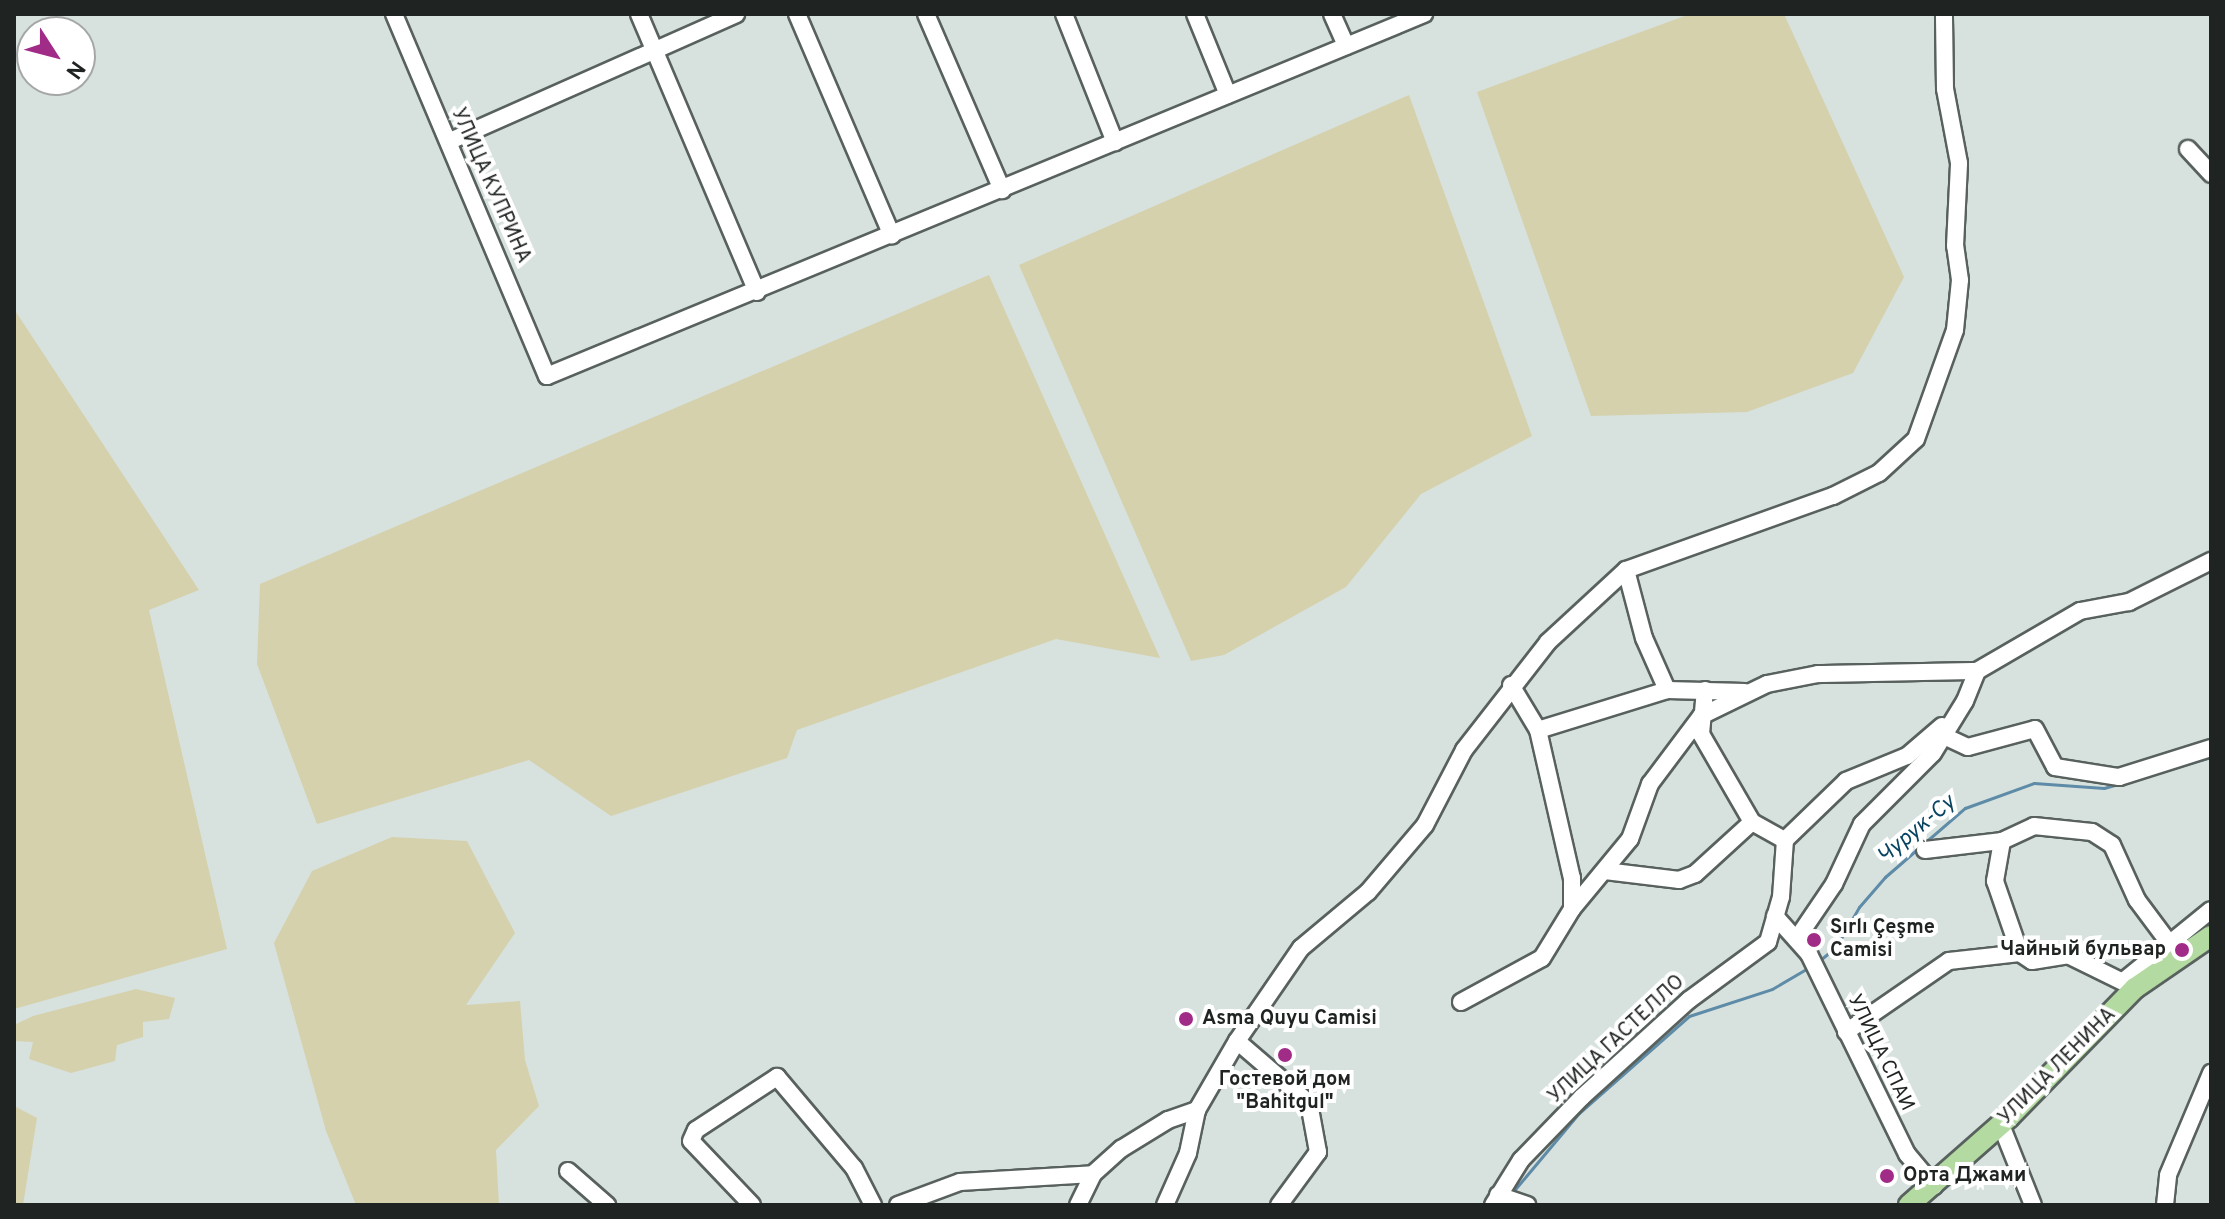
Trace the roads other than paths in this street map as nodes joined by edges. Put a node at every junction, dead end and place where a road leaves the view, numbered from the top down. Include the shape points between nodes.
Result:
1 (394, 14) edge
2 (639, 14) edge
3 (736, 14) edge
4 (797, 14) edge
5 (926, 14) edge
6 (1064, 14) edge
7 (1195, 14) edge
8 (1332, 14) edge
9 (1424, 14) edge
10 (1944, 14) edge
11 (1346, 46) junction
12 (652, 49) junction
13 (1228, 95) junction
14 (450, 141) junction
15 (1115, 142) junction
16 (2188, 149) dead end
17 (2211, 174) edge
18 (1002, 190) junction
19 (892, 236) junction
20 (757, 292) junction
21 (2211, 561) edge
22 (1626, 570) junction
23 (1977, 671) junction
24 (1511, 685) junction
25 (1667, 690) junction
26 (1705, 690) junction
27 (1747, 692) junction
28 (1965, 701) junction
29 (1701, 716) junction
30 (1538, 730) junction
31 (1944, 736) junction
32 (2211, 748) edge
33 (1752, 822) junction
34 (1785, 840) junction
35 (2002, 841) junction
36 (1925, 850) dead end
37 (1605, 871) junction
38 (1572, 909) junction
39 (2211, 910) edge
40 (1775, 916) junction
41 (2211, 936) edge
42 (1798, 937) junction
43 (2169, 943) junction
44 (2020, 953) junction
45 (2131, 984) junction
46 (1461, 1002) dead end
47 (1846, 1032) junction
48 (1237, 1041) junction
49 (2211, 1073) edge
50 (1197, 1110) junction
51 (2001, 1125) junction
52 (568, 1171) dead end
53 (1093, 1174) junction
54 (1934, 1186) junction
55 (2027, 1188) junction
56 (1507, 1200) edge
57 (607, 1205) edge
58 (752, 1205) edge
59 (873, 1205) edge
60 (898, 1205) edge
61 (1078, 1205) edge
62 (1165, 1205) edge
63 (1279, 1205) edge
64 (1909, 1205) edge
65 (2020, 1205) edge
66 (2033, 1205) edge
67 (2165, 1205) edge

1 - 14 street, УЛИЦА КУПРИНА
2 - 12 street
3 - 12 street
4 - 19 street
5 - 18 street
6 - 15 street
7 - 13 street
8 - 11 street
9 - 11 street
10 - 22 street via 1945,89 1959,163 1955,246 1960,280 1955,330 1916,439 1879,473 1833,496
11 - 13 street
12 - 14 street
12 - 20 street
13 - 15 street
14 - 20 street, УЛИЦА КУПРИНА via 547,376
15 - 18 street
16 - 17 street
18 - 19 street
19 - 20 street
21 - 23 street via 2129,602 2080,611
22 - 24 street via 1548,642
22 - 25 street via 1644,638
23 - 27 street via 1818,674
23 - 28 street
24 - 30 street
24 - 48 street via 1464,750 1425,825 1368,892 1301,948
25 - 26 street
25 - 30 street
26 - 27 street
26 - 29 street
27 - 29 street
28 - 31 street
28 - 34 street via 1907,756 1846,781
29 - 33 street via 1701,734
29 - 37 street via 1650,784 1630,839
30 - 38 street via 1572,878
31 - 32 street via 1968,747 2035,729 2055,767 2119,777
31 - 42 street via 1862,824 1834,884
33 - 34 street
33 - 37 street via 1695,874 1679,880
34 - 40 street
35 - 36 street
35 - 43 street via 2034,826 2092,832 2112,845 2137,900
35 - 44 street via 1995,881
37 - 38 street
38 - 46 street via 1542,958
39 - 43 street
40 - 42 street, УЛИЦА СПАИ
40 - 56 street, УЛИЦА ГАСТЕЛЛО via 1768,942 1689,1000 1521,1160
41 - 45 main road, УЛИЦА ЛЕНИНА
42 - 47 street, УЛИЦА СПАИ
43 - 45 street
44 - 45 street via 2032,961 2068,955
44 - 47 street via 1949,961
45 - 51 main road, УЛИЦА ЛЕНИНА
47 - 54 street, УЛИЦА СПАИ via 1907,1154
48 - 50 street
48 - 63 street via 1309,1103 1318,1152
49 - 67 street via 2168,1175
50 - 53 street via 1145,1134
50 - 62 street via 1188,1153
51 - 54 main road, УЛИЦА ЛЕНИНА
51 - 55 street
52 - 57 street
53 - 60 street via 960,1182
53 - 61 street
54 - 64 main road, УЛИЦА ЛЕНИНА
55 - 65 street
55 - 66 street
58 - 59 street via 691,1141 696,1130 777,1077 854,1168

